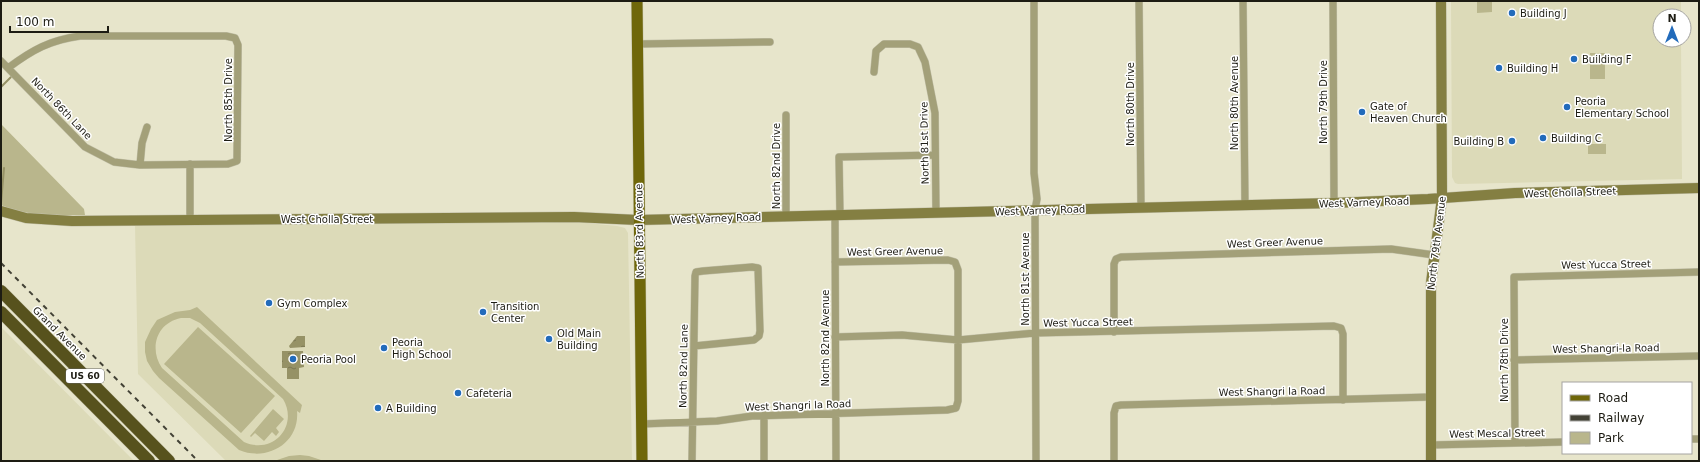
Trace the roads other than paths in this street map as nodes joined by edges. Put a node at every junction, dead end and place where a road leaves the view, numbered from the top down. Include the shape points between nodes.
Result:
1 (637, 1) edge
2 (1034, 1) edge
3 (1140, 1) edge
4 (1243, 1) edge
5 (1332, 1) edge
6 (1442, 1) edge
7 (770, 42) dead end
8 (637, 44) junction
9 (1, 61) edge
10 (8, 68) junction
11 (874, 72) dead end
12 (786, 115) dead end
13 (147, 127) dead end
14 (935, 155) junction
15 (190, 164) junction
16 (140, 165) junction
17 (1699, 188) edge
18 (1442, 198) junction
19 (1334, 203) junction
20 (1245, 206) junction
21 (1141, 208) junction
22 (1035, 210) junction
23 (1, 211) edge
24 (936, 213) junction
25 (837, 215) junction
26 (786, 216) junction
27 (190, 219) junction
28 (638, 220) junction
29 (1434, 255) junction
30 (835, 262) junction
31 (1699, 272) edge
32 (1514, 277) joint
33 (1, 291) edge
34 (1, 312) edge
35 (1114, 332) junction
36 (1035, 333) junction
37 (835, 337) junction
38 (958, 340) junction
39 (694, 346) junction
40 (1699, 356) edge
41 (1514, 360) junction
42 (1430, 397) junction
43 (1343, 400) junction
44 (836, 413) junction
45 (764, 415) junction
46 (692, 423) junction
47 (642, 424) junction
48 (1562, 442) edge
49 (1514, 443) junction
50 (1431, 445) junction
51 (149, 461) edge
52 (169, 461) edge
53 (642, 461) edge
54 (692, 461) edge
55 (764, 461) edge
56 (836, 461) edge
57 (1036, 461) edge
58 (1114, 461) edge
59 (1431, 461) edge

1 - 8 main road, North 83rd Avenue
2 - 22 street, North 81st Avenue via 1034,173 1037,199
3 - 21 street, North 80th Drive
4 - 20 street, North 80th Avenue
5 - 19 street, North 79th Drive
6 - 18 street, North 79th Avenue
7 - 8 street
8 - 28 main road, North 83rd Avenue
9 - 10 street, North 86th Lane
10 - 15 street, North 85th Drive via 30,51 72,37 235,38 238,45 237,161 228,164
10 - 16 street, North 86th Lane via 85,147 114,162
11 - 14 street, North 81st Drive via 874,57 879,47 890,43 918,47 925,62 934,103
12 - 26 street, North 82nd Drive
13 - 16 street via 142,143
14 - 24 street, North 81st Drive
14 - 25 street, North 82nd Avenue via 839,157
15 - 16 street
15 - 27 street
17 - 18 street, West Cholla Street via 1515,193
18 - 19 street, West Varney Road
18 - 29 street, North 79th Avenue
19 - 20 street, West Varney Road
20 - 21 street, West Varney Road
21 - 22 street, West Varney Road
22 - 24 street, West Varney Road
22 - 36 street, North 81st Avenue
23 - 27 street, West Cholla Street via 38,220
24 - 25 street, West Varney Road
25 - 26 street, West Varney Road
25 - 30 street, North 82nd Avenue
26 - 28 street, West Varney Road
27 - 28 street, West Cholla Street via 574,217
28 - 47 main road, North 83rd Avenue
29 - 35 street, West Greer Avenue via 1391,249 1121,257 1116,259 1114,264
29 - 42 street, North 79th Avenue via 1430,293
30 - 37 street, North 82nd Avenue
30 - 38 street, West Greer Avenue via 955,262 958,270
31 - 32 street, West Yucca Street
32 - 41 street, North 78th Drive
33 - 52 highway, Grand Avenue / US 60
34 - 51 highway, US 60
35 - 36 street, West Yucca Street
35 - 43 street, West Yucca Street via 1334,326 1341,328
36 - 38 street, West Yucca Street
36 - 57 street, North 81st Avenue
37 - 38 street, West Yucca Street via 902,335
37 - 44 street, North 82nd Avenue
38 - 44 street, West Shangri la Road via 956,408
39 - 39 street, North 82nd Lane via 696,272 752,266 758,268 759,336 754,340
39 - 46 street, North 82nd Lane
40 - 41 street, West Shangri-la Road
41 - 49 street, North 78th Drive
42 - 43 street, West Shangri la Road
42 - 50 street, North 79th Avenue
43 - 58 street, West Shangri la Road via 1116,406
44 - 45 street, West Shangri la Road
44 - 56 street, North 82nd Avenue
45 - 46 street, West Shangri la Road
45 - 55 street
46 - 47 street, West Shangri la Road
46 - 54 street, North 82nd Lane
47 - 53 main road, North 83rd Avenue
48 - 49 street, West Mescal Street
49 - 50 street, West Mescal Street
50 - 59 street, North 79th Avenue

